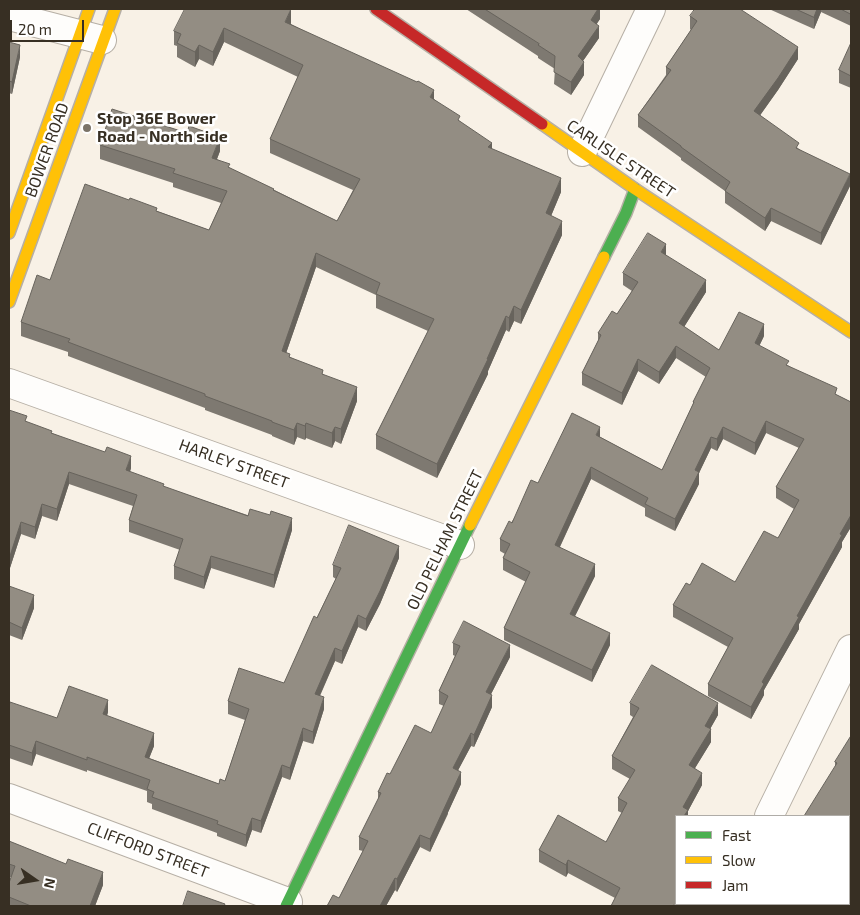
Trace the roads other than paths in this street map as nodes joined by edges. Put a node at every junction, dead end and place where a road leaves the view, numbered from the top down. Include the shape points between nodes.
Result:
1 (115, 9) edge
2 (376, 9) edge
3 (651, 9) edge
4 (9, 16) edge
5 (91, 28) edge
6 (582, 152) junction
7 (635, 189) junction
8 (9, 233) edge
9 (9, 302) edge
10 (851, 332) edge
11 (9, 384) edge
12 (460, 545) junction
13 (851, 649) edge
14 (9, 798) edge
15 (769, 815) edge
16 (287, 904) edge

1 - 5 street, BOWER ROAD
2 - 6 street, CARLISLE STREET
3 - 6 street
4 - 5 street
5 - 8 street, BOWER ROAD
5 - 9 street, BOWER ROAD
6 - 7 street, CARLISLE STREET
7 - 10 street, CARLISLE STREET
7 - 12 street, OLD PELHAM STREET via 626,213
11 - 12 street, HARLEY STREET
12 - 16 street, OLD PELHAM STREET
13 - 15 street
14 - 16 street, CLIFFORD STREET

